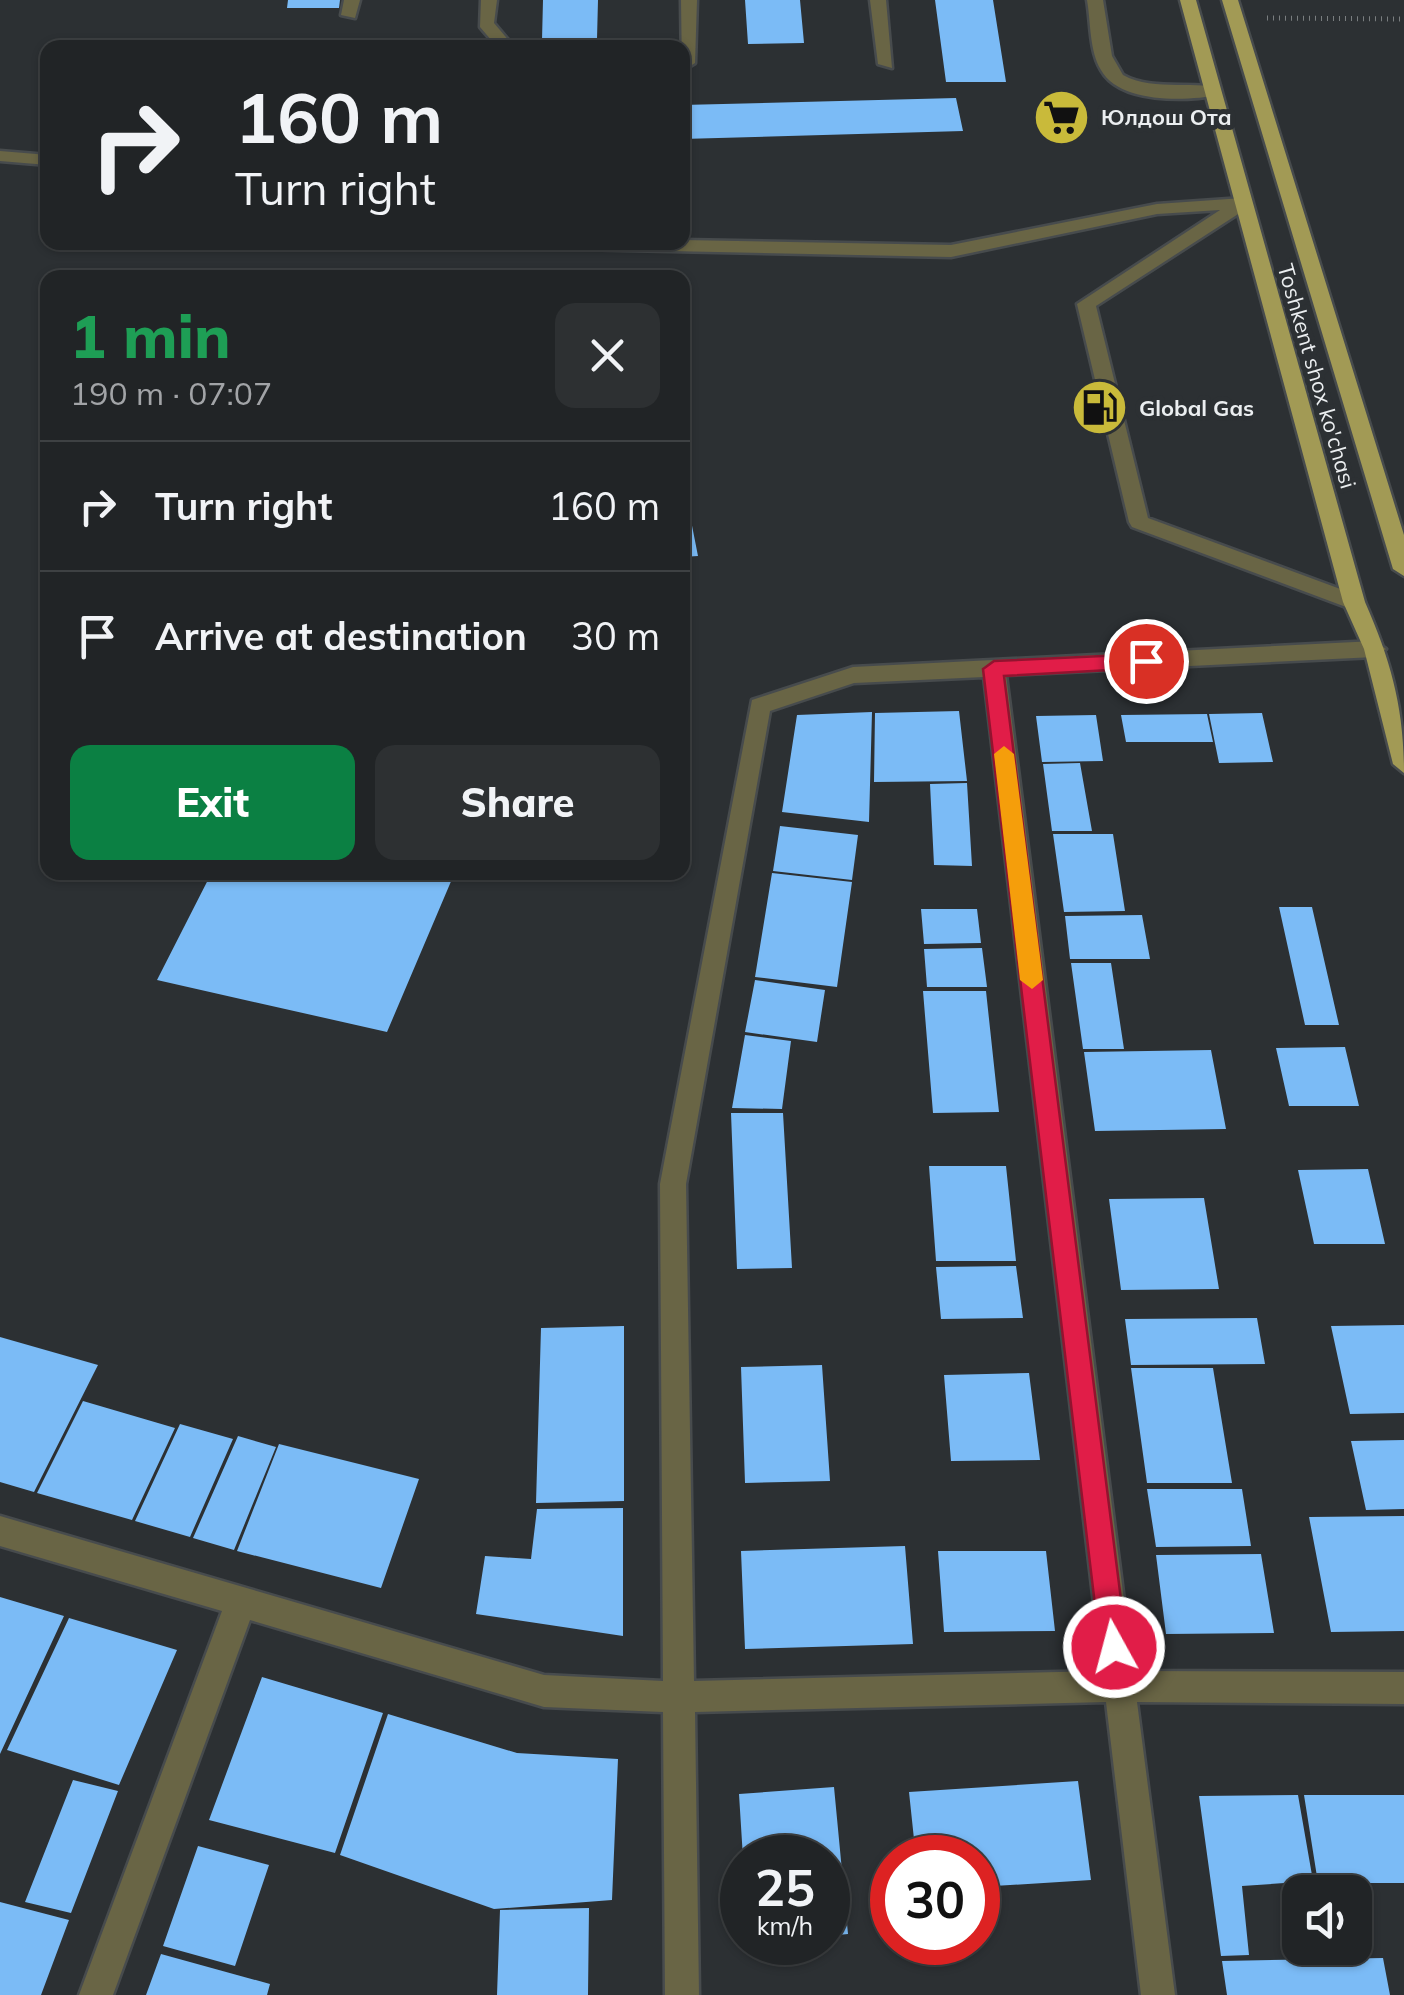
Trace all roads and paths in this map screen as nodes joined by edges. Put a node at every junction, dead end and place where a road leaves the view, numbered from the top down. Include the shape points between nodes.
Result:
1 (489, 0) edge
2 (688, 0) edge
3 (878, 0) edge
4 (1096, 0) edge
5 (1188, 0) edge
6 (1233, 9) edge
7 (1404, 20) edge
8 (500, 40) edge
9 (687, 40) edge
10 (886, 64) dead end
11 (1213, 92) junction
12 (0, 156) edge
13 (40, 159) edge
14 (1242, 203) junction
15 (690, 245) edge
16 (1404, 569) edge
17 (1354, 602) junction
18 (1376, 649) junction
19 (994, 669) junction
20 (1404, 764) edge
21 (0, 1532) edge
22 (240, 1602) junction
23 (1118, 1686) junction
24 (1404, 1688) edge
25 (681, 1697) junction
26 (96, 1995) edge
27 (682, 1995) edge
28 (1158, 1995) edge

1 - 8 street via 486,24
2 - 9 street
3 - 10 street
4 - 11 street via 1108,70 1121,82 1152,92
5 - 11 main road, Toshkent shox ko'chasi
6 - 7 path
6 - 16 main road, Toshkent shox ko'chasi
11 - 14 main road, Toshkent shox ko'chasi
12 - 13 street
14 - 15 street via 1157,209 951,251
14 - 17 main road, Toshkent shox ko'chasi
14 - 17 street via 1086,304 1139,522
17 - 18 main road, Toshkent shox ko'chasi
18 - 19 street
18 - 20 main road, Toshkent shox ko'chasi
19 - 23 street
19 - 25 street via 853,675 760,706 673,1184
21 - 22 street
22 - 25 street via 544,1692
22 - 26 street
23 - 24 street
23 - 25 street
23 - 28 street
25 - 27 street

